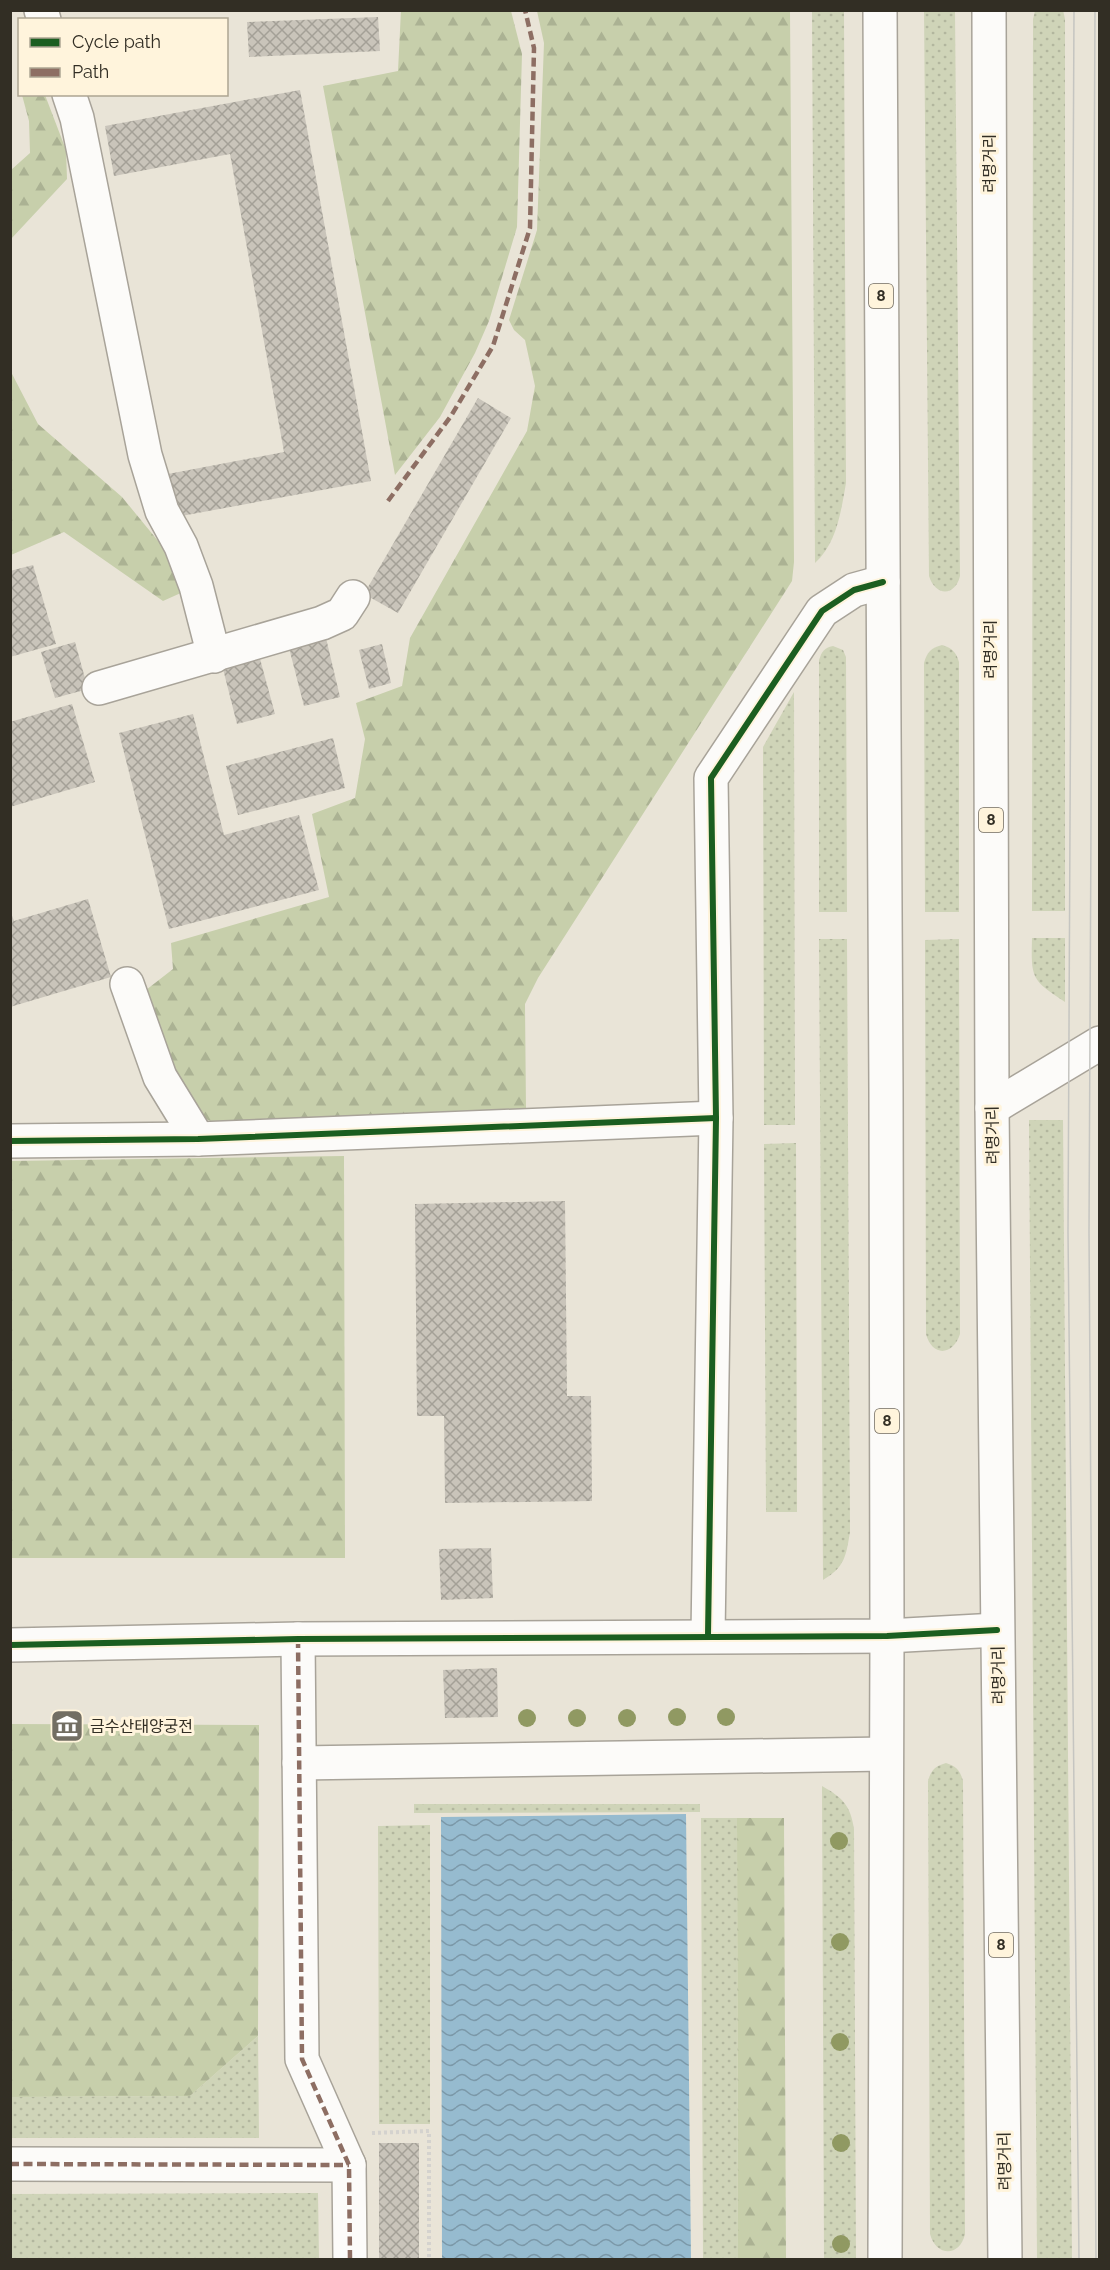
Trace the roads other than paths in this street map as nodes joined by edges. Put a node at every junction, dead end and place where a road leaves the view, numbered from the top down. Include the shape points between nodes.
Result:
1 (880, 10) edge
2 (989, 10) edge
3 (70, 96) edge
4 (883, 582) junction
5 (353, 597) dead end
6 (214, 656) junction
7 (99, 688) dead end
8 (127, 984) dead end
9 (1100, 1043) edge
10 (992, 1108) junction
11 (716, 1118) junction
12 (198, 1138) junction
13 (10, 1141) edge
14 (997, 1630) junction
15 (708, 1635) junction
16 (887, 1636) junction
17 (298, 1639) junction
18 (10, 1644) edge
19 (886, 1754) junction
20 (299, 1762) junction
21 (10, 2164) edge
22 (349, 2165) junction
23 (350, 2259) edge
24 (885, 2259) edge
25 (1005, 2259) edge

1 - 4 main road, 8
2 - 10 main road, 려명거리 / 8
3 - 6 main road via 145,455 162,511 196,586
4 - 11 main road via 854,590 822,611 711,778
4 - 16 main road, 8
5 - 6 main road via 342,614 332,619
6 - 7 main road
8 - 12 main road via 160,1077
9 - 10 main road
10 - 14 main road, 려명거리 / 8
11 - 12 main road
11 - 15 main road
12 - 13 main road
14 - 16 main road
14 - 25 main road, 려명거리 / 8
15 - 16 main road
15 - 17 main road
16 - 19 main road, 8
17 - 18 main road
17 - 20 main road
19 - 20 main road
19 - 24 main road, 8
20 - 22 main road via 302,2059
21 - 22 main road
22 - 23 main road

